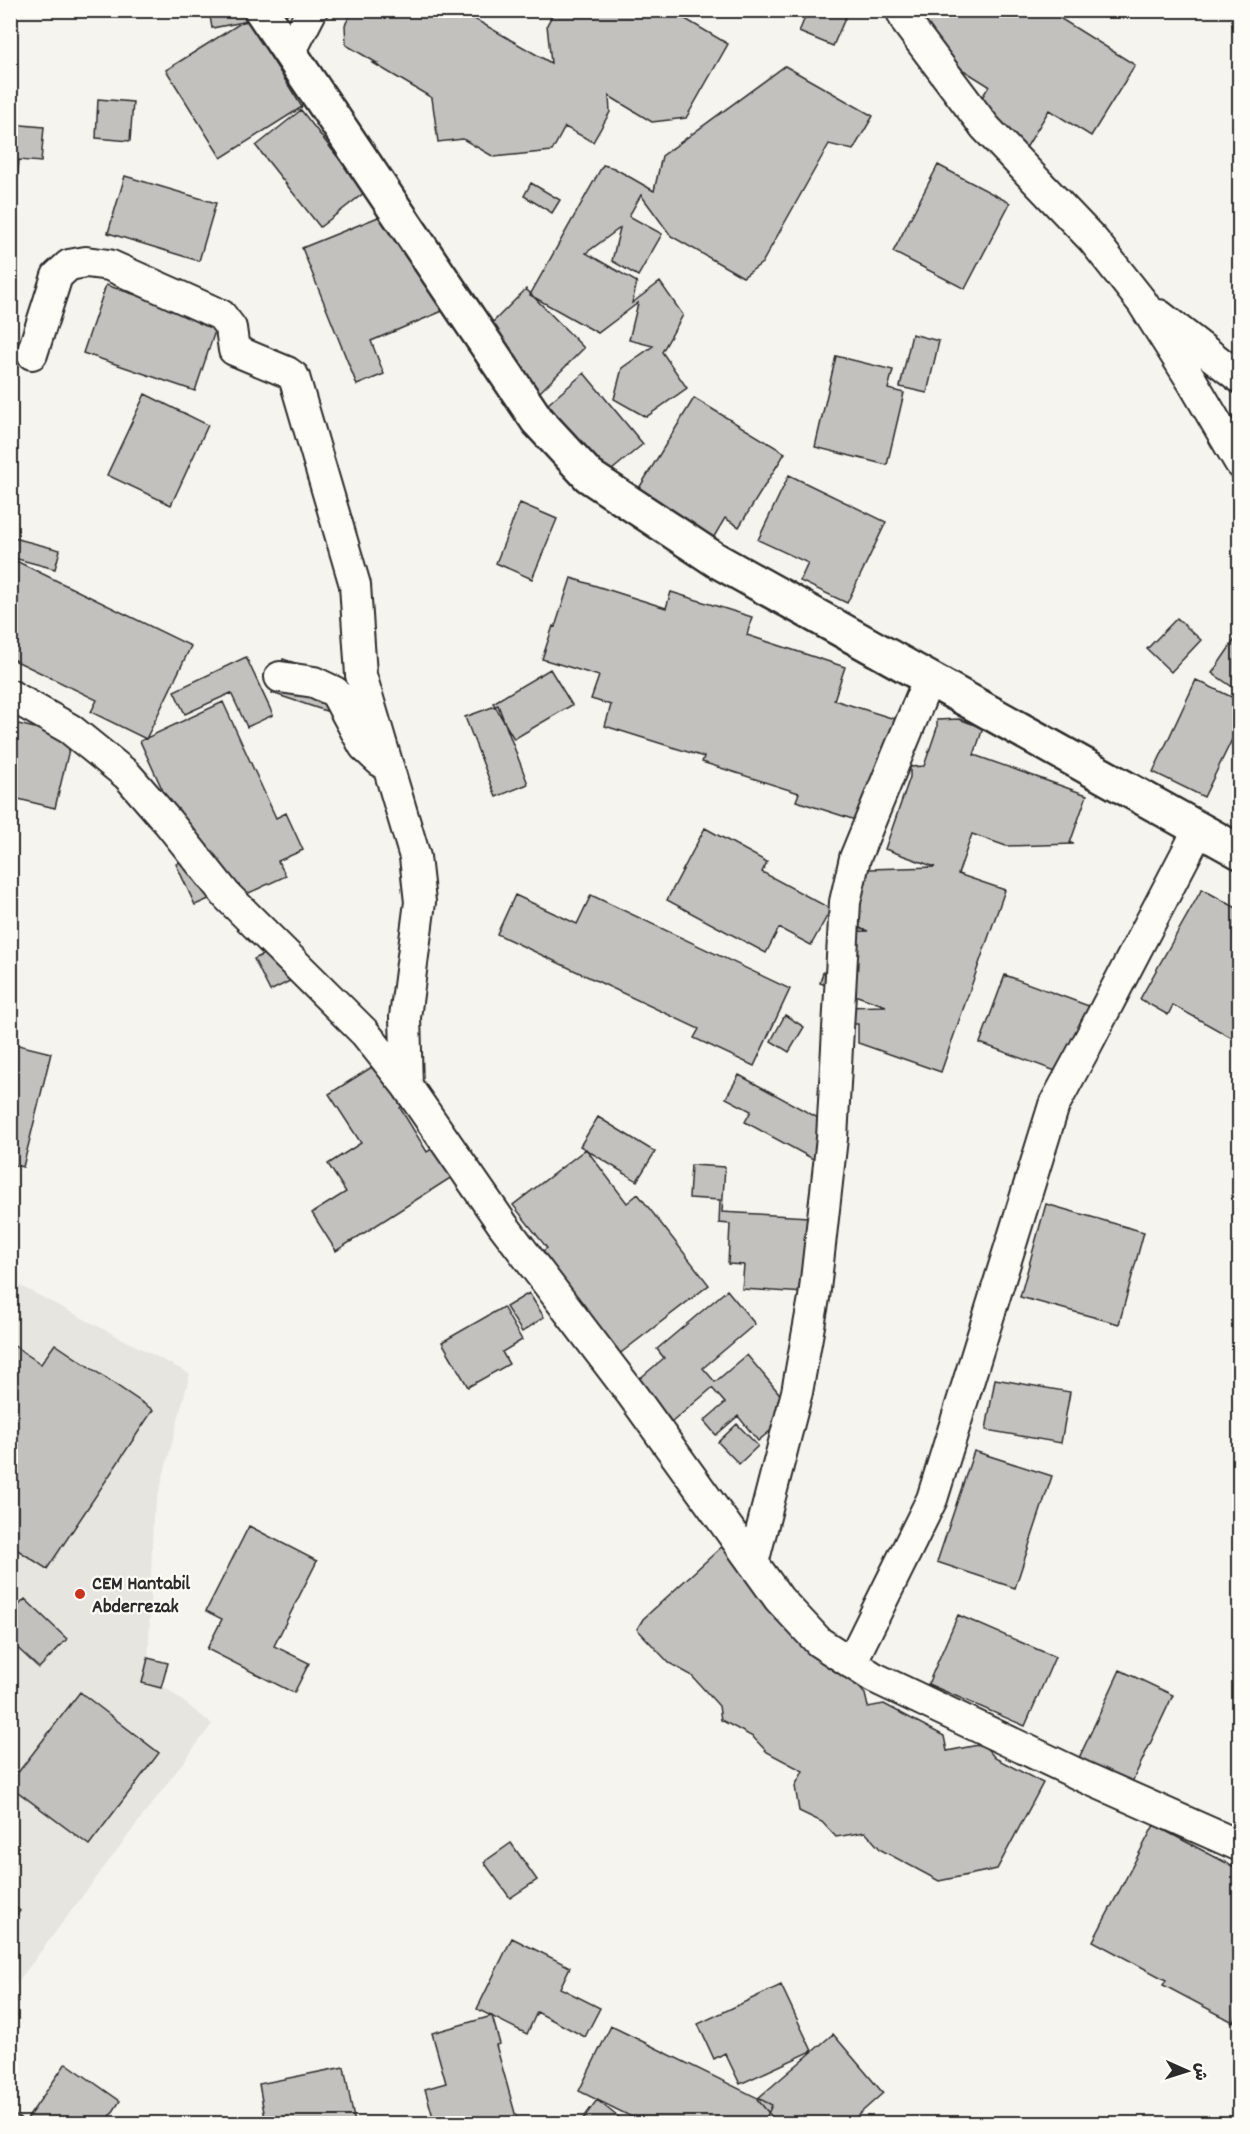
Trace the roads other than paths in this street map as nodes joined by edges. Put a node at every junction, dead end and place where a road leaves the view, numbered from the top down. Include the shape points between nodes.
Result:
1 (261, 10) edge
2 (312, 10) edge
3 (901, 10) edge
4 (290, 53) junction
5 (1142, 302) junction
6 (32, 354) dead end
7 (1239, 378) edge
8 (1239, 463) edge
9 (280, 677) dead end
10 (928, 678) junction
11 (10, 695) edge
12 (389, 769) junction
13 (1199, 829) junction
14 (1239, 852) edge
15 (407, 1086) junction
16 (753, 1563) junction
17 (851, 1663) junction
18 (1239, 1846) edge

1 - 4 main road
2 - 4 street
3 - 5 street via 985,127 1093,240
4 - 10 main road via 537,420 590,476 716,560
5 - 7 street
5 - 8 street
6 - 12 street via 57,276 69,265 86,262 109,265 220,315 231,328 234,350 294,377 355,585 361,675
9 - 12 street via 314,682 335,692 364,746
10 - 13 main road
10 - 16 street via 855,858 845,902 832,1138 814,1298 797,1392
11 - 15 street via 70,729 127,775 227,896 364,1033
12 - 15 street via 415,856 420,902 405,1017
13 - 14 main road
13 - 17 street via 1054,1105 932,1499
15 - 16 street via 503,1225
16 - 17 street via 778,1599 819,1642
17 - 18 street via 1052,1762

